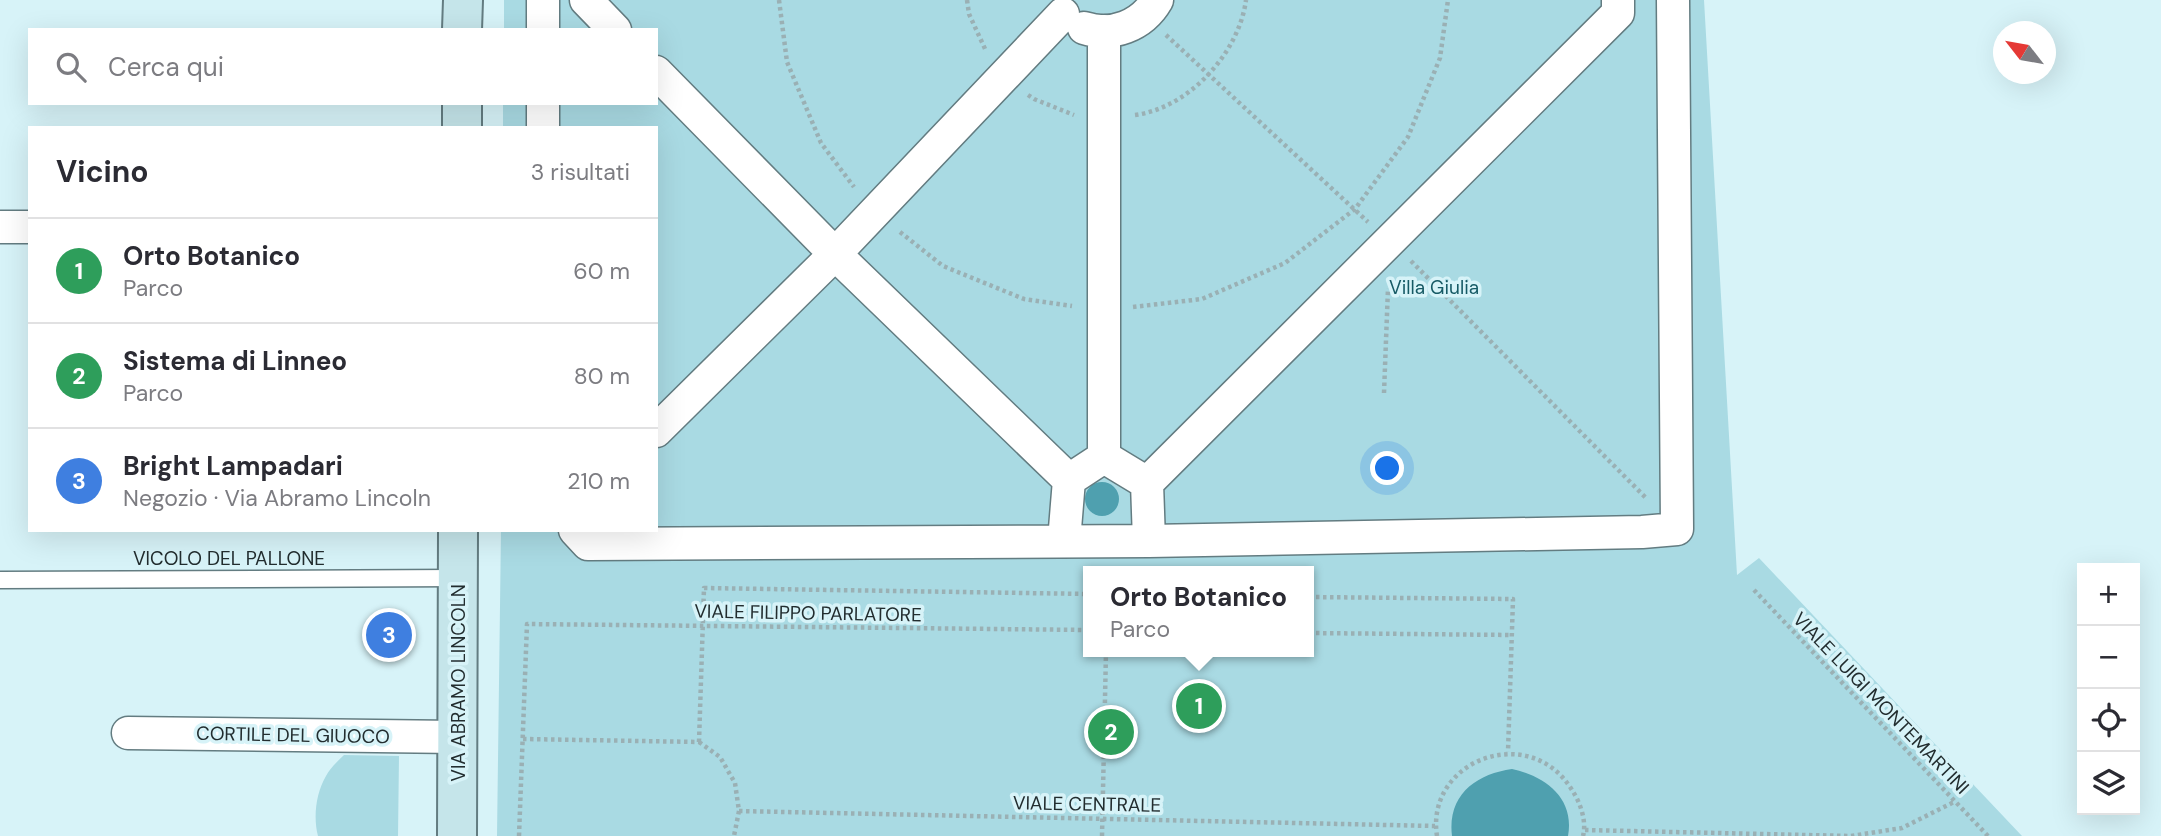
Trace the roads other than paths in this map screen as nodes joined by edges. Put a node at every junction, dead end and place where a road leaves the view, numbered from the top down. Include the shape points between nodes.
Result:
1 (463, 0) edge
2 (543, 0) edge
3 (586, 0) edge
4 (1618, 0) edge
5 (1673, 0) edge
6 (1057, 7) edge
7 (1151, 8) edge
8 (463, 28) edge
9 (543, 28) edge
10 (613, 28) edge
11 (1104, 31) junction
12 (658, 74) edge
13 (462, 105) edge
14 (543, 105) edge
15 (462, 126) edge
16 (543, 126) edge
17 (0, 227) edge
18 (28, 227) edge
19 (835, 254) junction
20 (658, 429) edge
21 (1104, 457) junction
22 (1069, 480) junction
23 (1147, 483) junction
24 (458, 532) edge
25 (577, 532) edge
26 (1065, 541) junction
27 (1149, 541) junction
28 (458, 578) junction
29 (0, 580) edge
30 (128, 733) dead end
31 (457, 737) junction
32 (457, 836) edge

1 - 8 street
2 - 9 street
3 - 10 street
4 - 23 street via 1618,13
5 - 27 street via 1677,529
6 - 11 street via 1074,24
6 - 19 street
7 - 11 street via 1132,24
11 - 21 street
12 - 19 street
13 - 15 street
14 - 16 street
17 - 18 street
19 - 20 street
19 - 22 street
21 - 22 street
21 - 23 street
22 - 26 street
23 - 27 street
24 - 28 street, VIA ABRAMO LINCOLN
25 - 26 street via 588,544
26 - 27 street
28 - 29 lane, VICOLO DEL PALLONE
28 - 31 street, VIA ABRAMO LINCOLN
30 - 31 street, CORTILE DEL GIUOCO
31 - 32 street, VIA ABRAMO LINCOLN

